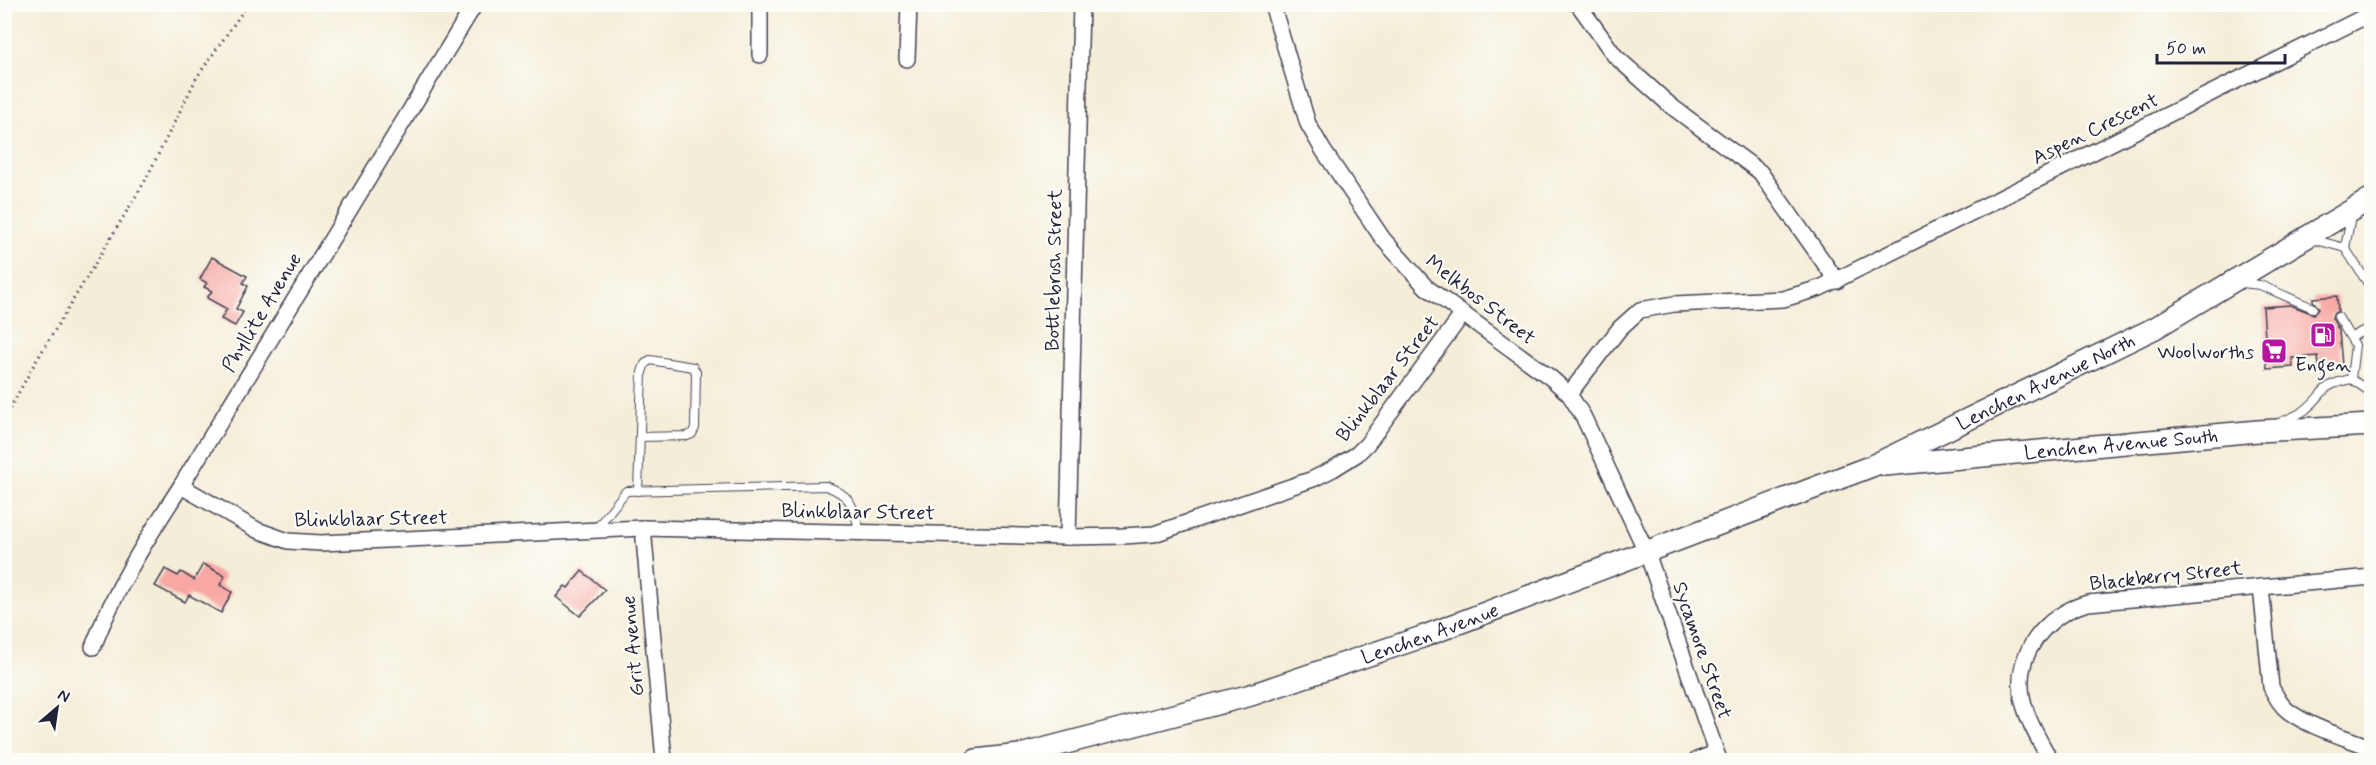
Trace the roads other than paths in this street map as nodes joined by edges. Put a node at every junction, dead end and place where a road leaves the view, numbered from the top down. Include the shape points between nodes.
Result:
1 (475, 4) edge
2 (760, 4) edge
3 (909, 4) edge
4 (1081, 4) edge
5 (1272, 4) edge
6 (1578, 4) edge
7 (2372, 13) edge
8 (760, 55) dead end
9 (907, 59) dead end
10 (2372, 198) edge
11 (2353, 208) junction
12 (2305, 237) junction
13 (2345, 248) junction
14 (1837, 281) junction
15 (2231, 282) junction
16 (2372, 290) edge
17 (2313, 308) dead end
18 (1462, 315) junction
19 (2338, 317) dead end
20 (2372, 326) edge
21 (2352, 338) junction
22 (2351, 379) junction
23 (2372, 393) edge
24 (1569, 394) junction
25 (2372, 425) edge
26 (2258, 431) junction
27 (640, 437) junction
28 (1872, 466) junction
29 (181, 486) junction
30 (638, 491) junction
31 (643, 528) junction
32 (595, 530) junction
33 (860, 532) junction
34 (1068, 537) junction
35 (1647, 553) junction
36 (2372, 577) edge
37 (2261, 587) junction
38 (93, 647) dead end
39 (2372, 748) edge
40 (1718, 757) edge
41 (664, 760) edge
42 (976, 760) edge
43 (1697, 760) edge
44 (2050, 760) edge

1 - 29 street, Phyllite Avenue
2 - 8 street
3 - 9 street
4 - 34 street, Bottlebrush Street
5 - 18 street, Melkbos Street via 1301,105 1318,143 1383,239 1426,287
6 - 14 street via 1615,56 1671,106 1760,172
7 - 14 street, Aspen Crescent
10 - 11 main road, Lenchen Avenue North
11 - 12 main road, Lenchen Avenue North
11 - 13 lane
12 - 13 lane
12 - 15 main road, Lenchen Avenue North
13 - 16 lane
14 - 24 street, Aspen Crescent via 1783,299 1674,304 1640,310 1620,328
15 - 17 lane via 2260,285
15 - 28 main road, Lenchen Avenue North via 2155,328
18 - 24 street, Melkbos Street
18 - 34 street, Blinkblaar Street via 1367,444 1333,469 1154,534
19 - 21 lane
20 - 21 lane
21 - 22 lane via 2355,345
22 - 23 lane
22 - 26 lane via 2333,383 2303,411
24 - 35 street, Melkbos Street
25 - 26 main road, Lenchen Avenue South
26 - 28 main road, Lenchen Avenue South
27 - 27 lane via 645,364 650,360 693,366 696,372 692,434
27 - 30 lane
28 - 35 main road, Lenchen Avenue
29 - 32 street, Blinkblaar Street via 257,530 288,541 321,543
29 - 38 street, Phyllite Avenue via 132,562
30 - 32 lane via 626,491
30 - 33 lane via 826,486 840,491 852,503
31 - 32 street, Blinkblaar Street
31 - 33 street, Blinkblaar Street
31 - 41 street, Grit Avenue
33 - 34 street, Blinkblaar Street
35 - 40 street, Sycamore Street
35 - 42 main road, Lenchen Avenue via 1422,637 1251,695 1020,754
36 - 37 street, Blackberry Street
37 - 39 street via 2271,687 2277,699 2300,718
37 - 44 street, Blackberry Street via 2088,603 2060,614 2032,644 2022,680 2027,716
40 - 43 street

